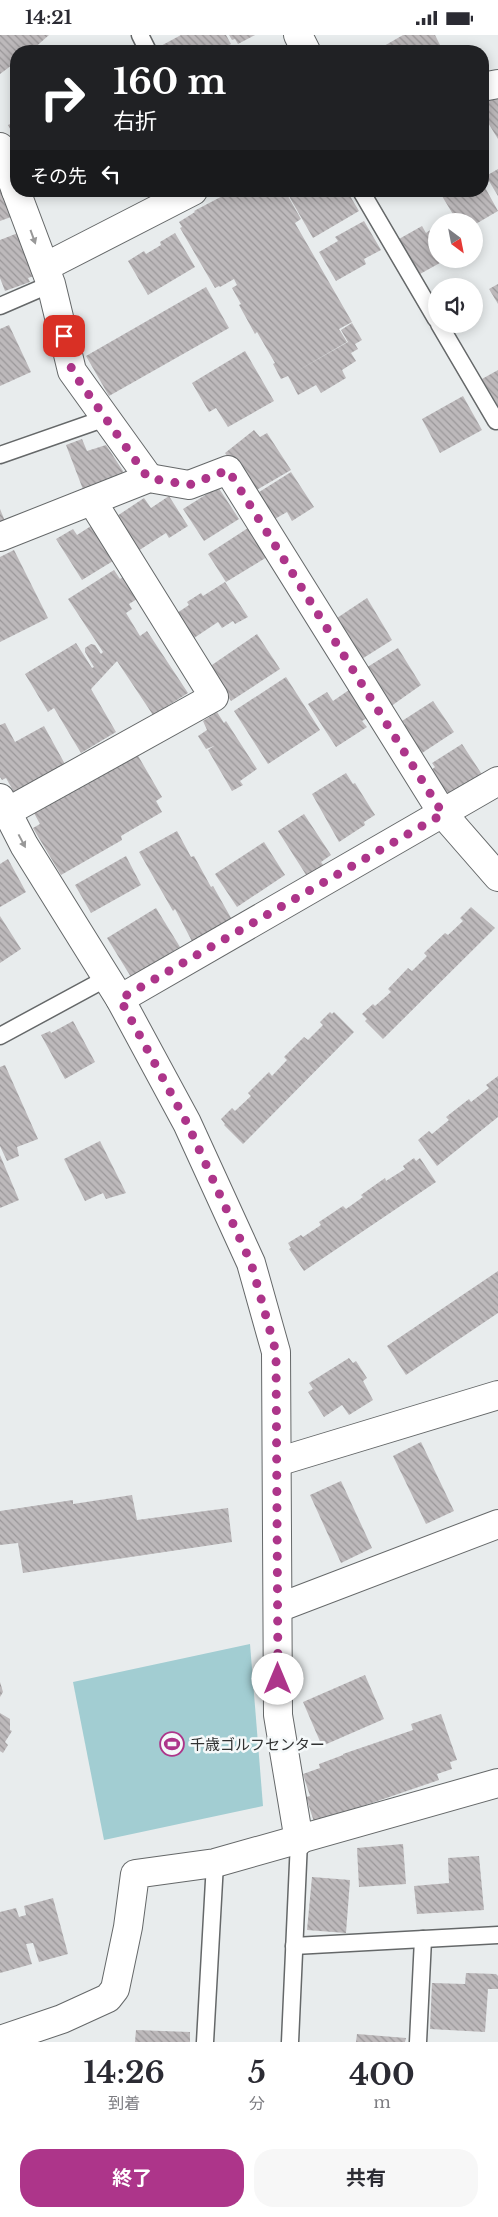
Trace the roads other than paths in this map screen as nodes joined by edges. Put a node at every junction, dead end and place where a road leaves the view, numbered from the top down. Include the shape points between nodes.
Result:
1 (0, 147) edge
2 (10, 174) edge
3 (18, 197) edge
4 (183, 197) edge
5 (365, 197) edge
6 (48, 275) junction
7 (428, 305) edge
8 (0, 306) edge
9 (444, 333) edge
10 (106, 418) junction
11 (496, 421) dead end
12 (0, 455) edge
13 (148, 478) junction
14 (92, 501) junction
15 (0, 537) edge
16 (498, 781) edge
17 (4, 805) edge
18 (443, 814) junction
19 (498, 877) edge
20 (114, 989) junction
21 (0, 1036) edge
22 (498, 1395) edge
23 (277, 1462) junction
24 (498, 1524) edge
25 (278, 1608) junction
26 (498, 1783) edge
27 (299, 1841) junction
28 (215, 1863) junction
29 (498, 1935) edge
30 (423, 1939) junction
31 (294, 1946) junction
32 (0, 2040) edge
33 (205, 2042) edge
34 (290, 2042) edge
35 (418, 2042) edge

1 - 2 street
3 -> 6 street
4 - 6 street
5 - 7 lane
6 - 8 lane
6 - 10 street via 72,371
9 - 11 lane
10 - 12 lane
10 - 13 street
13 - 14 street
13 - 18 street via 189,485 228,470
14 - 15 street
14 - 17 street via 214,697
16 - 18 street
17 -> 20 street via 24,845
18 - 19 street
18 - 20 street
20 - 21 lane
20 - 23 street via 187,1123 251,1263 276,1352
22 - 23 street
23 - 25 street
24 - 25 street
25 - 27 street via 278,1715
26 - 27 street
27 - 28 street
27 - 31 lane
28 - 32 street via 136,1874 115,1989 108,1998 62,2019
28 - 33 lane
29 - 30 lane
30 - 31 lane
30 - 35 lane
31 - 34 lane

